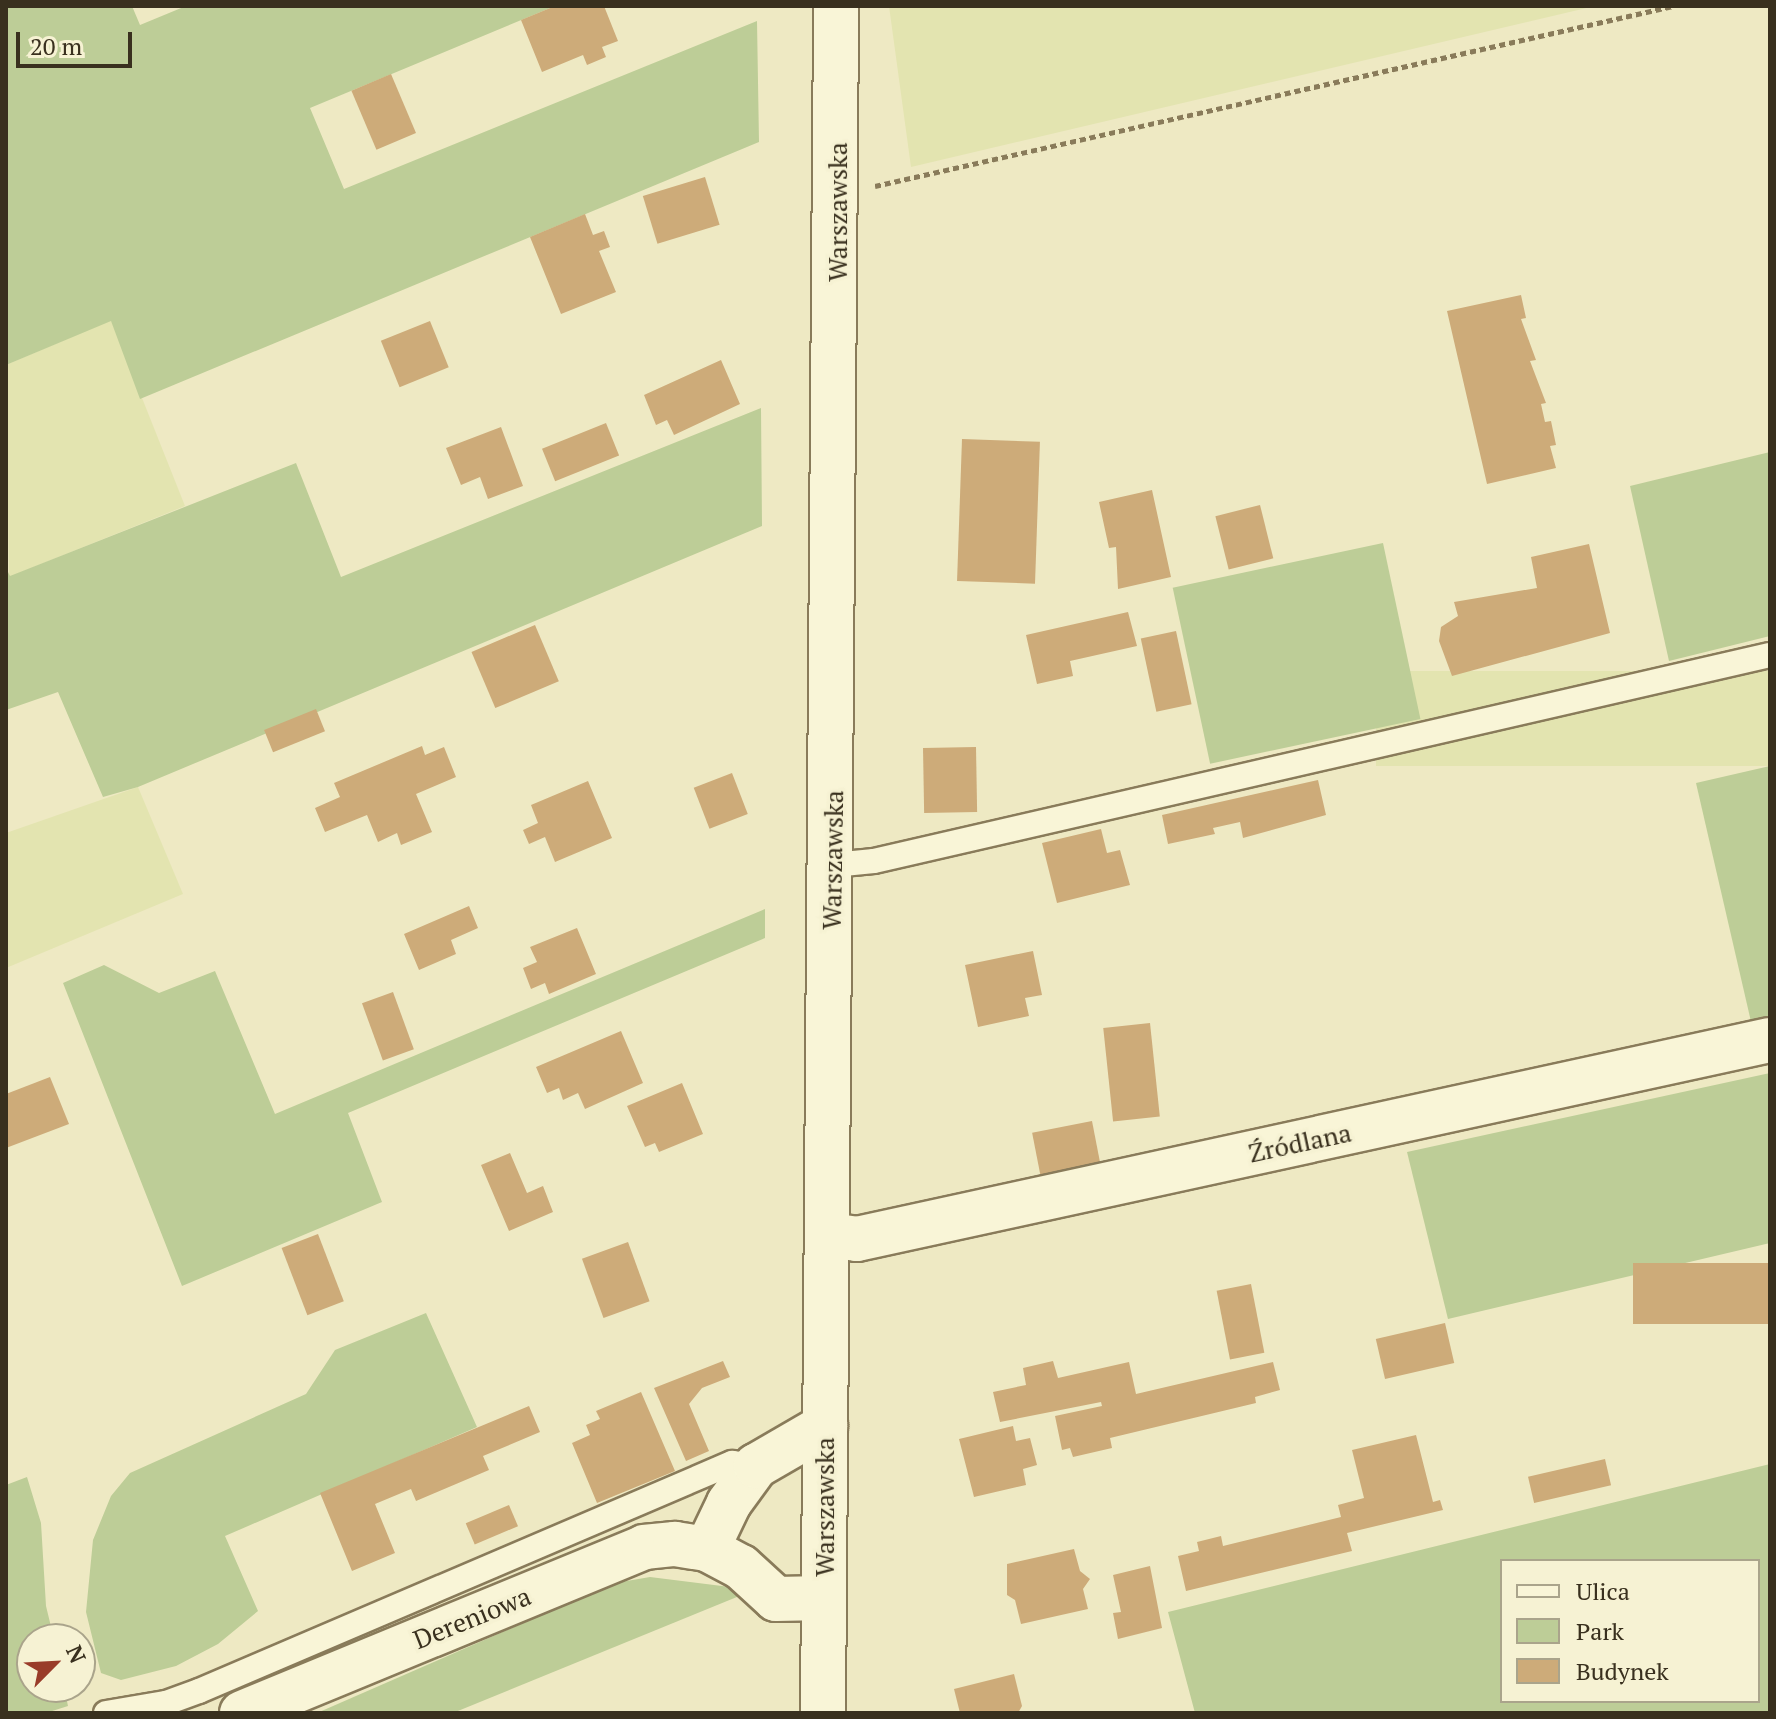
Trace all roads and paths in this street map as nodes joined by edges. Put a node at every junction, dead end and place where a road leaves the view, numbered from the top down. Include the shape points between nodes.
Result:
1 (836, 6) edge
2 (1673, 6) edge
3 (839, 189) junction
4 (1770, 655) edge
5 (833, 865) junction
6 (1770, 1040) edge
7 (829, 1235) junction
8 (825, 1426) junction
9 (756, 1466) junction
10 (707, 1549) junction
11 (824, 1598) junction
12 (106, 1713) edge
13 (242, 1713) edge
14 (823, 1713) edge

1 - 3 street, Warszawska
2 - 3 path via 883,186
3 - 5 street, Warszawska
4 - 5 lane via 890,858
5 - 7 street, Warszawska
6 - 7 street, Źródlana via 872,1236
7 - 8 street, Warszawska
8 - 9 street
8 - 11 street, Warszawska
9 - 10 street via 729,1503
9 - 12 lane via 732,1463 199,1691 166,1703
10 - 11 street, Dereniowa via 741,1567 776,1599
10 - 13 street, Dereniowa via 644,1547
11 - 14 street, Warszawska

